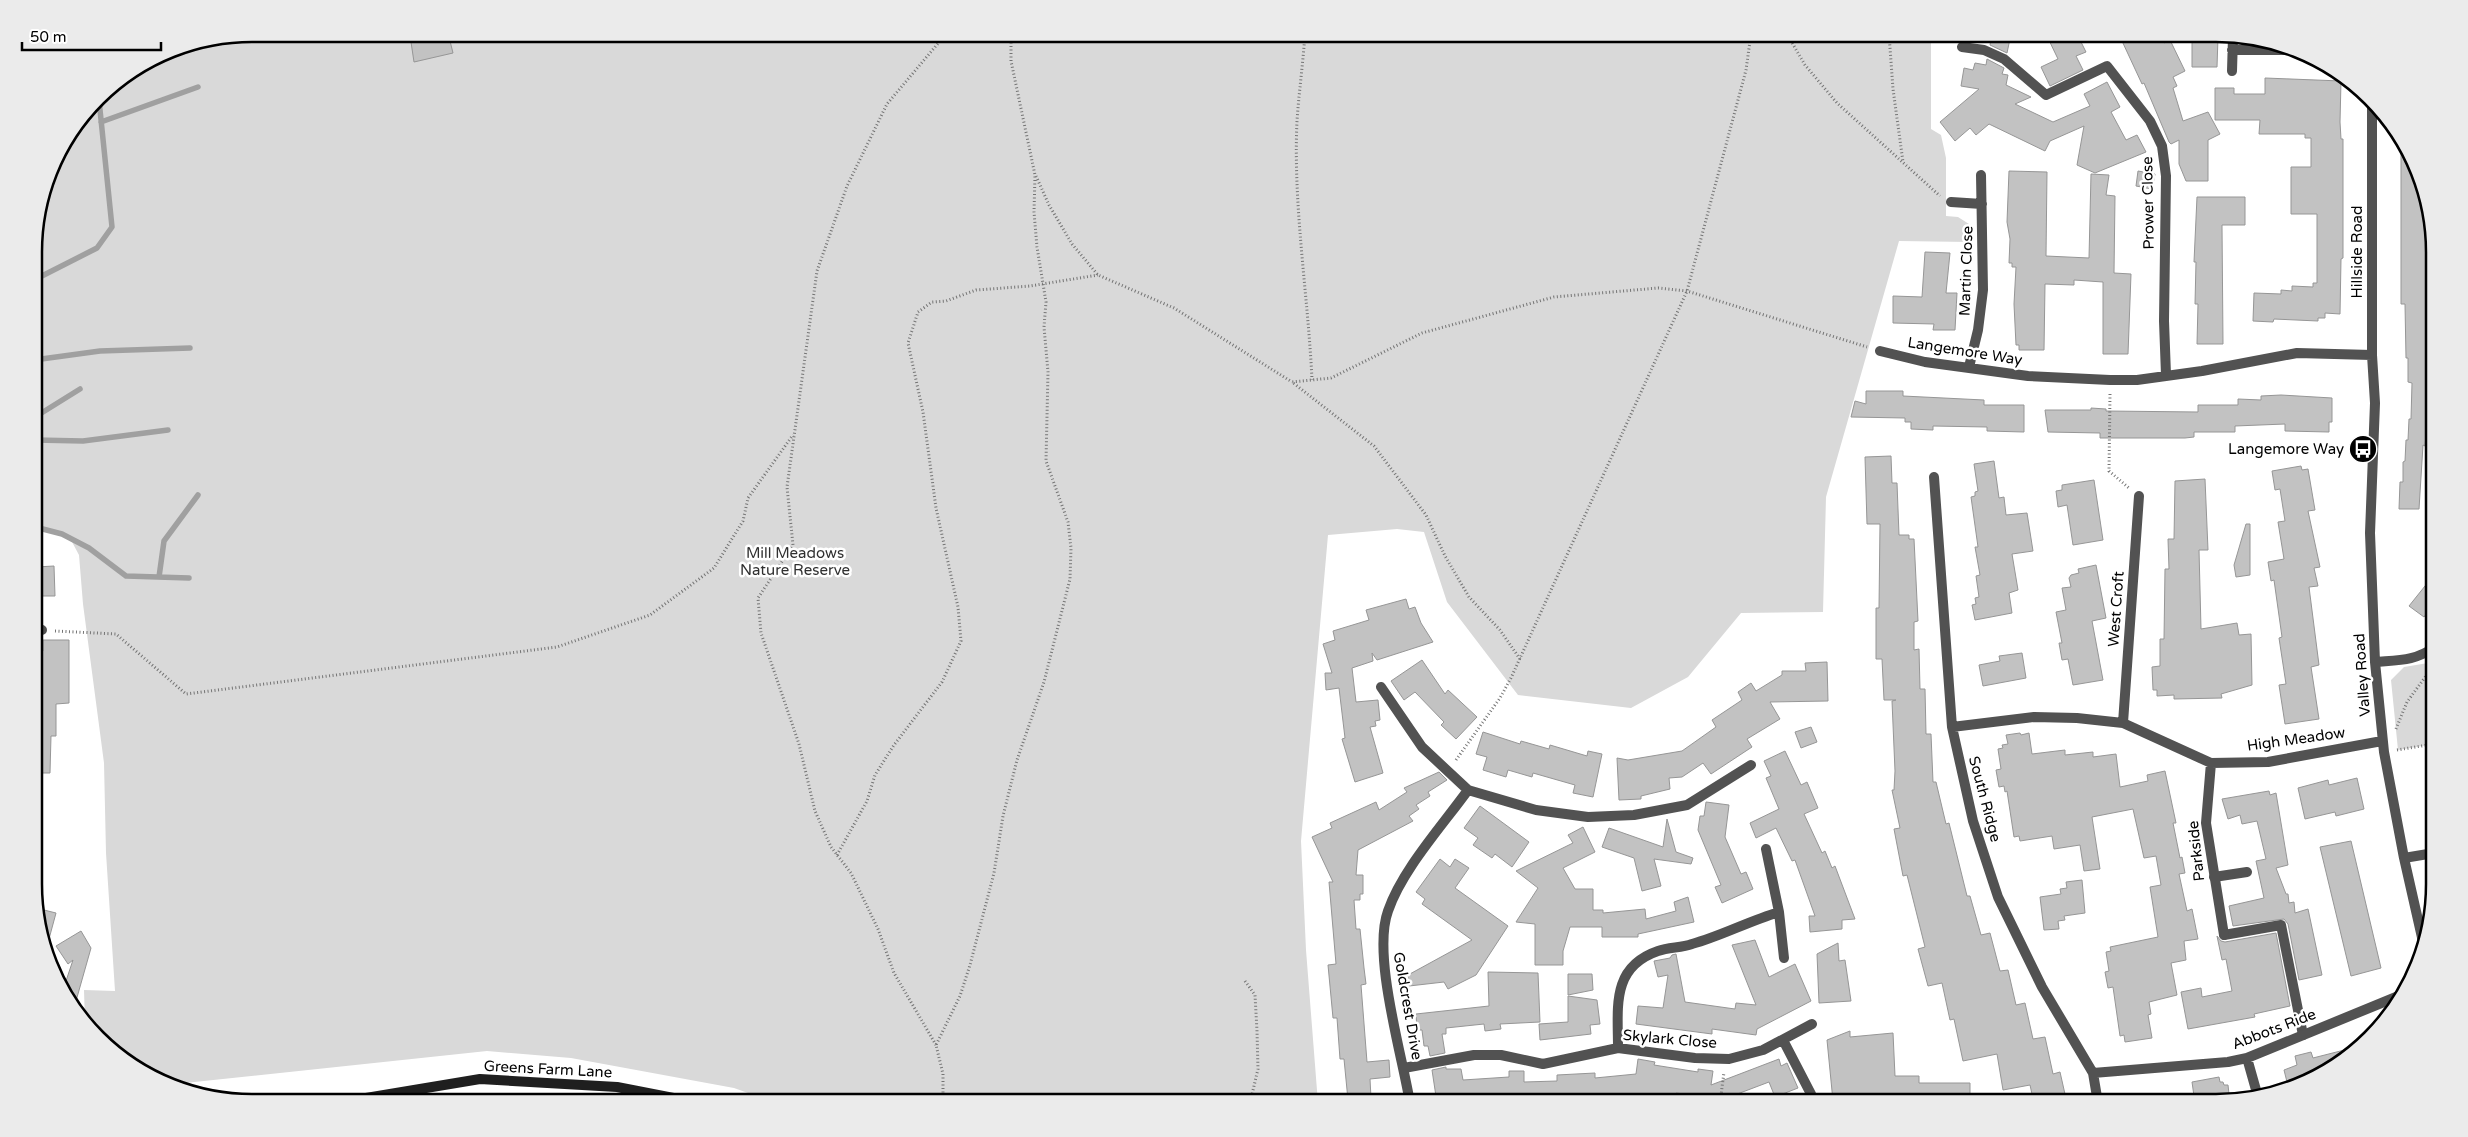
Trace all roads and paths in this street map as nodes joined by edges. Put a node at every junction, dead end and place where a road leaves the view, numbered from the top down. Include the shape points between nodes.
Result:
1 (939, 42) edge
2 (1011, 42) edge
3 (1305, 42) edge
4 (1749, 42) edge
5 (1792, 42) edge
6 (1890, 42) edge
7 (2232, 43) edge
8 (1962, 47) dead end
9 (2232, 50) junction
10 (2270, 50) edge
11 (2232, 71) dead end
12 (2372, 113) edge
13 (1903, 163) junction
14 (1035, 175) junction
15 (1981, 175) dead end
16 (1952, 202) joint
17 (1982, 204) junction
18 (1098, 275) junction
19 (1043, 284) junction
20 (1687, 291) junction
21 (1880, 351) joint
22 (2372, 355) junction
23 (1969, 368) junction
24 (2166, 375) junction
25 (1312, 380) junction
26 (2110, 380) junction
27 (1292, 382) junction
28 (2375, 403) joint
29 (794, 433) junction
30 (1934, 477) dead end
31 (2139, 496) joint
32 (42, 630) edge
33 (2426, 654) edge
34 (1520, 658) junction
35 (2375, 662) junction
36 (2426, 675) edge
37 (1381, 687) dead end
38 (2123, 723) junction
39 (1952, 727) junction
40 (2426, 744) edge
41 (2383, 747) junction
42 (2211, 763) junction
43 (1751, 765) dead end
44 (1448, 771) junction
45 (1468, 790) junction
46 (1766, 848) dead end
47 (2426, 854) edge
48 (837, 855) junction
49 (2404, 858) junction
50 (2247, 872) dead end
51 (2214, 877) junction
52 (1779, 912) junction
53 (2420, 929) edge
54 (1784, 958) dead end
55 (1245, 981) dead end
56 (2391, 999) edge
57 (1812, 1024) dead end
58 (2303, 1034) junction
59 (1783, 1040) junction
60 (936, 1045) junction
61 (1618, 1048) junction
62 (2247, 1058) junction
63 (1726, 1059) junction
64 (1404, 1068) junction
65 (2093, 1073) junction
66 (2256, 1090) edge
67 (390, 1094) edge
68 (650, 1094) edge
69 (943, 1094) edge
70 (1252, 1094) edge
71 (1408, 1094) edge
72 (1721, 1094) edge
73 (1811, 1094) dead end
74 (2096, 1094) edge

1 - 29 path via 887,104 847,186 817,271
2 - 14 path via 1011,61
3 - 25 path via 1297,122
4 - 20 path via 1746,70
5 - 13 path via 1805,65 1837,103
6 - 13 path
7 - 9 street
8 - 24 street, Prower Close via 1984,50 2004,59 2046,95 2107,66 2150,121 2162,146 2166,176
9 - 10 street
9 - 11 street
12 - 22 street, Hillside Road
13 - 16 path via 1931,189
14 - 18 path via 1072,244
14 - 19 path via 1035,221
15 - 17 street, Martin Close
16 - 17 street, Martin Close
17 - 23 street, Martin Close via 1983,290
18 - 19 path
18 - 27 path via 1174,308
19 - 48 path via 976,290 946,301 932,302 918,312 908,343 924,412 936,508 958,607 961,641 942,682 875,774 867,801
19 - 60 path via 1048,372 1046,461 1068,522 1070,579 1044,682 1017,760 1003,816 994,873 970,965 960,996
20 - 21 path
20 - 25 path via 1658,288 1554,297 1422,333 1331,378
20 - 34 path
21 - 23 street, Langemore Way
22 - 24 street, Langemore Way via 2297,353
22 - 28 street, Hillside Road
23 - 26 street, Langemore Way via 2028,376
24 - 26 street, Langemore Way
25 - 27 path
26 - 31 path via 2109,471
27 - 34 path via 1374,446 1426,515 1469,597 1500,630
28 - 35 street, Valley Road via 2370,533
29 - 32 path via 748,498 743,521 714,568 650,615 557,647 186,694 116,634
29 - 48 path via 787,487 793,544 758,598 761,633 799,744 815,811
30 - 39 street, South Ridge
31 - 38 street, West Croft
33 - 35 street
34 - 44 path via 1500,698
35 - 41 street, Valley Road
36 - 41 path
37 - 44 street via 1422,747
38 - 39 street, High Meadow via 2034,717
38 - 42 street, High Meadow
39 - 65 street, South Ridge via 1973,821 1998,897 2042,987
40 - 41 path
41 - 42 street, High Meadow via 2268,762
41 - 49 street, Valley Road
42 - 51 street, Parkside via 2206,823
43 - 45 street via 1687,805 1634,815 1562,815
44 - 45 street
45 - 64 street, Goldcrest Drive via 1400,883 1387,912 1382,945
46 - 52 street
47 - 49 street
48 - 60 path via 851,873 878,929 894,973
49 - 53 street, Valley Road
50 - 51 street
51 - 58 street, Parkside via 2224,935 2281,925
52 - 54 street
52 - 61 street via 1693,944 1660,950 1634,964 1622,979 1618,996
55 - 70 path via 1255,995 1256,1004 1258,1069
56 - 58 street, Abbots Ride
57 - 59 street, Skylark Close
58 - 62 street, Abbots Ride
59 - 63 street, Skylark Close via 1750,1055
59 - 73 street
60 - 69 path via 943,1074
61 - 63 street, Skylark Close
61 - 64 street, Skylark Close via 1543,1064 1501,1054 1474,1055
62 - 65 street, Abbots Ride
62 - 66 street
63 - 72 path
64 - 71 street, Goldcrest Drive
65 - 74 street, South Ridge
67 - 68 street, Greens Farm Lane via 480,1079 617,1088

